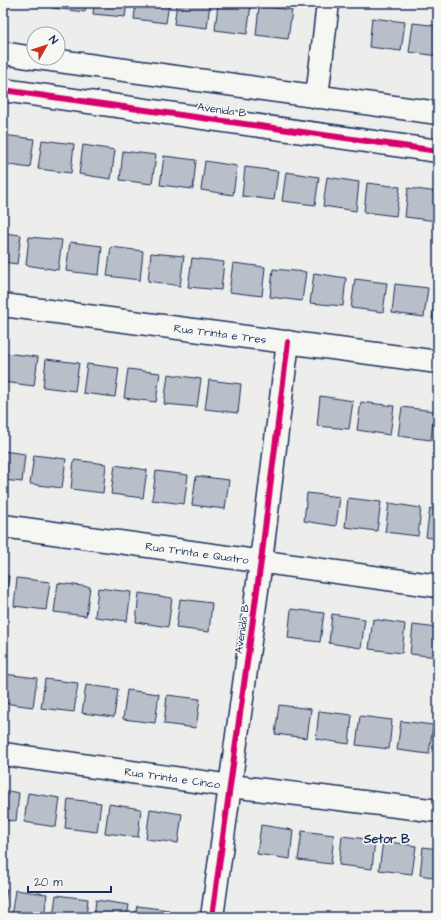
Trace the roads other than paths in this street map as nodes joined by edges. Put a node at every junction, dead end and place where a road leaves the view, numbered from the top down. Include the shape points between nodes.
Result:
1 (328, 3) edge
2 (3, 53) edge
3 (26, 57) edge
4 (66, 62) edge
5 (3, 90) edge
6 (317, 97) junction
7 (438, 113) edge
8 (438, 151) edge
9 (3, 305) edge
10 (288, 342) junction
11 (438, 362) edge
12 (3, 526) edge
13 (261, 561) junction
14 (438, 586) edge
15 (3, 754) edge
16 (231, 786) junction
17 (438, 811) edge
18 (212, 917) edge

1 - 6 street
2 - 3 street
4 - 6 street
5 - 8 street, Avenida B
6 - 7 street
9 - 10 street, Rua Trinta e Tres
10 - 11 street, Rua Trinta e Tres
10 - 13 street, Avenida B
12 - 13 street, Rua Trinta e Quatro
13 - 14 street, Rua Trinta e Quatro
13 - 16 street, Avenida B
15 - 16 street, Rua Trinta e Cinco
16 - 17 street, Rua Trinta e Cinco
16 - 18 street, Avenida B

